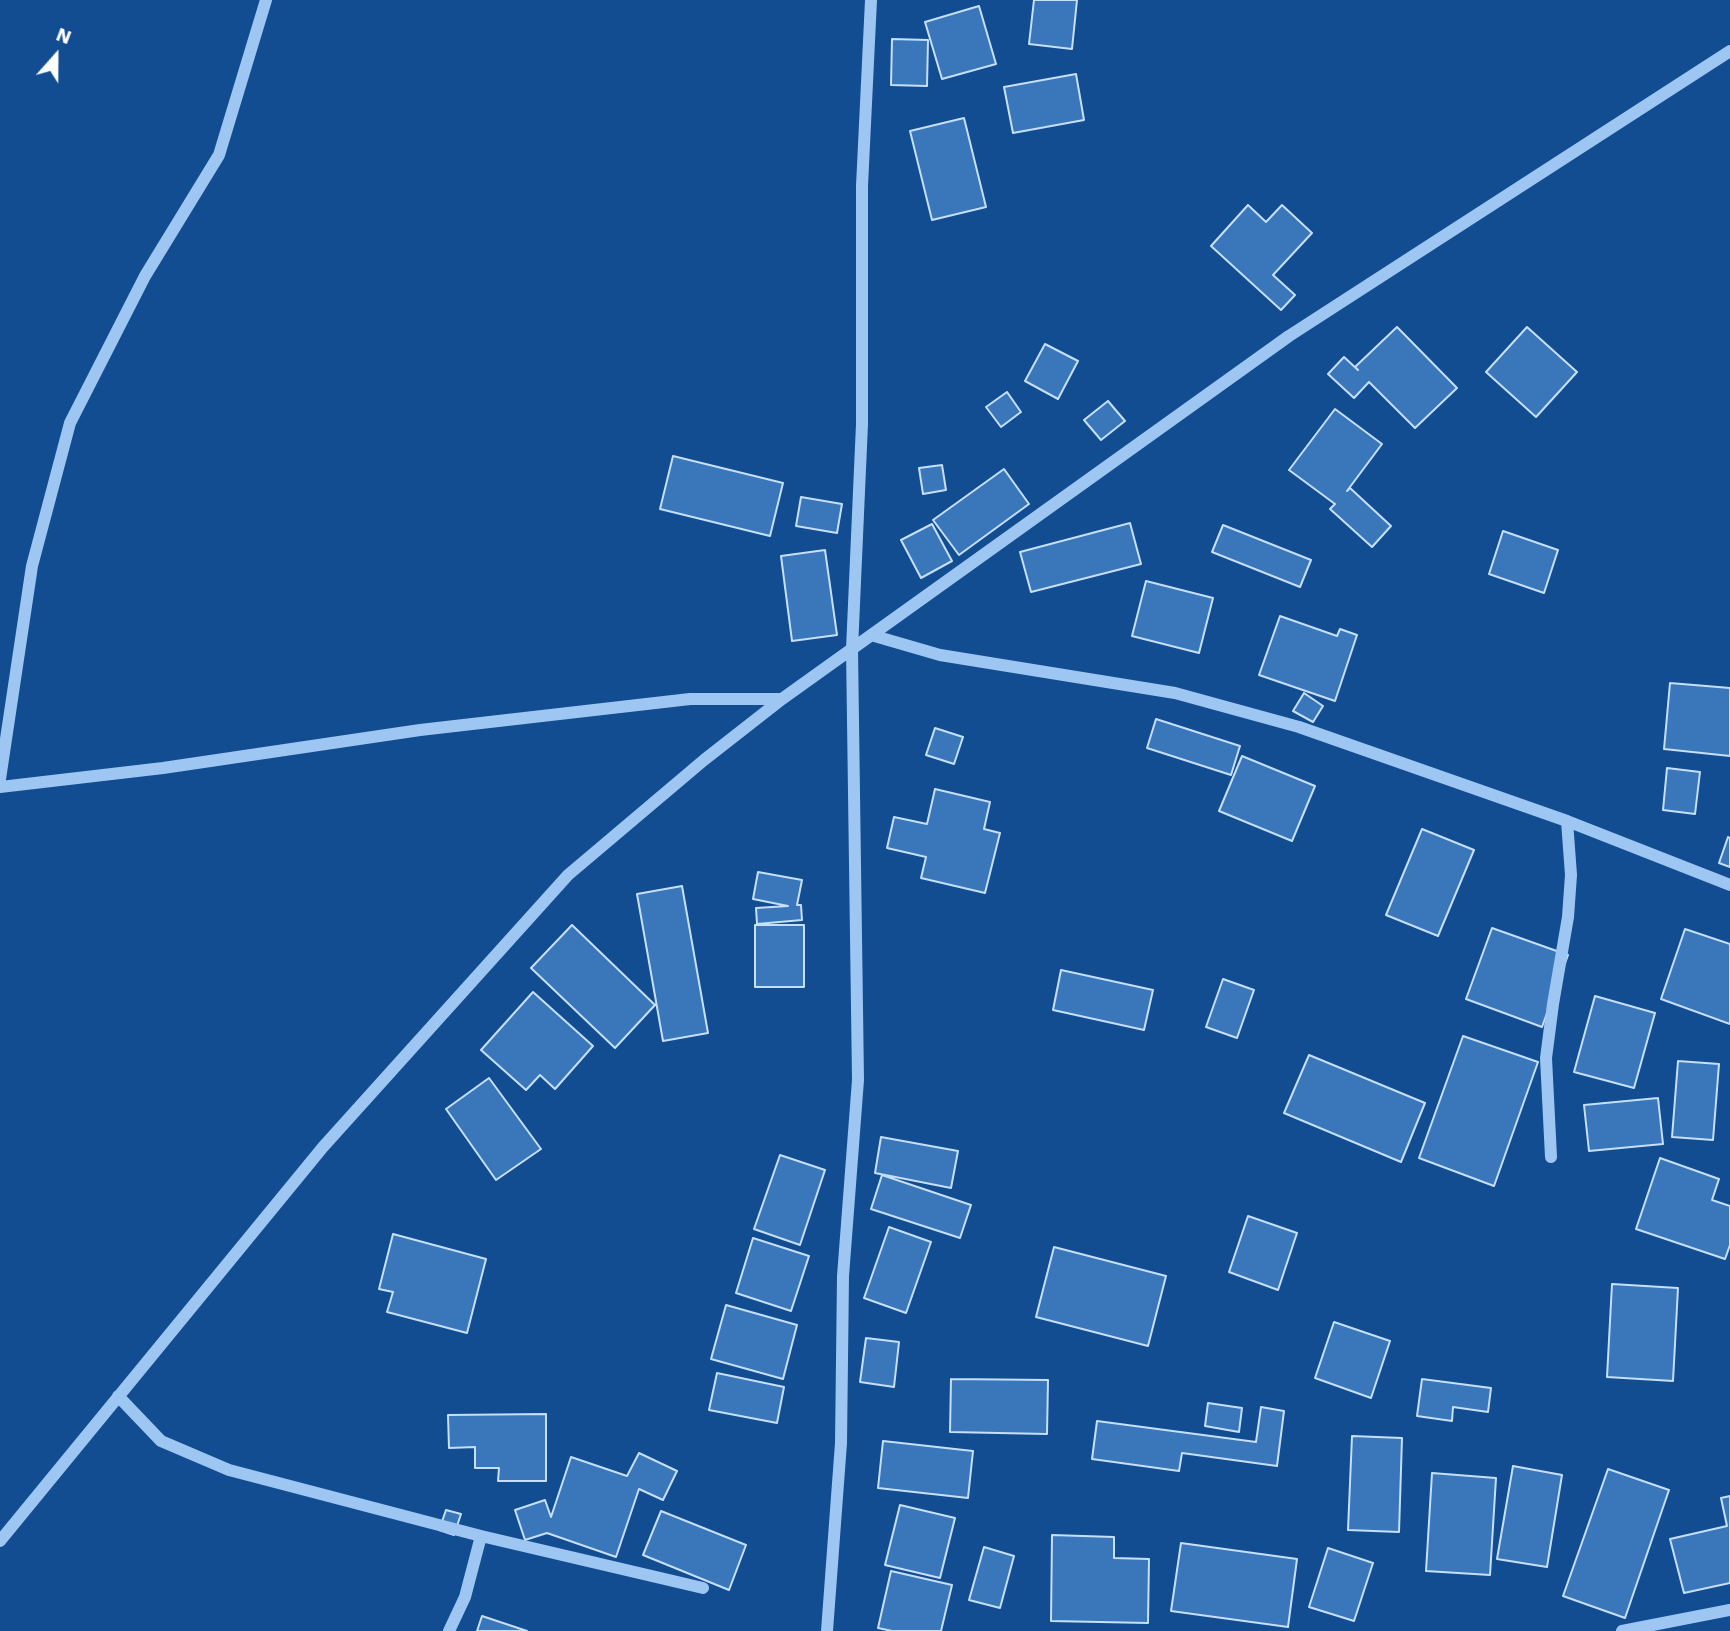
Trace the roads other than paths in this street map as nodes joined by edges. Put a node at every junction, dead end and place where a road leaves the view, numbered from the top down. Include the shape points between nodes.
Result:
1 (266, 0) edge
2 (872, 0) edge
3 (1730, 51) edge
4 (872, 635) junction
5 (852, 649) junction
6 (782, 699) junction
7 (0, 779) edge
8 (0, 787) edge
9 (1567, 821) junction
10 (1730, 885) edge
11 (1551, 1157) dead end
12 (118, 1396) junction
13 (481, 1536) junction
14 (0, 1541) edge
15 (703, 1588) dead end
16 (1730, 1609) edge
17 (449, 1631) edge
18 (827, 1631) edge
19 (1622, 1631) edge

1 - 7 street via 219,155 145,276 70,423 32,566
2 - 5 street via 862,186 862,424
3 - 4 street via 1289,336
4 - 5 street
4 - 9 street via 940,655 1175,693 1299,727
5 - 6 street
5 - 18 street via 858,1080
6 - 8 street via 690,699
6 - 12 street via 568,875 323,1147
9 - 10 street
9 - 11 street via 1569,917 1546,1058
12 - 13 street via 161,1441 229,1470
12 - 14 street
13 - 15 street
13 - 17 street via 465,1597
16 - 19 street

